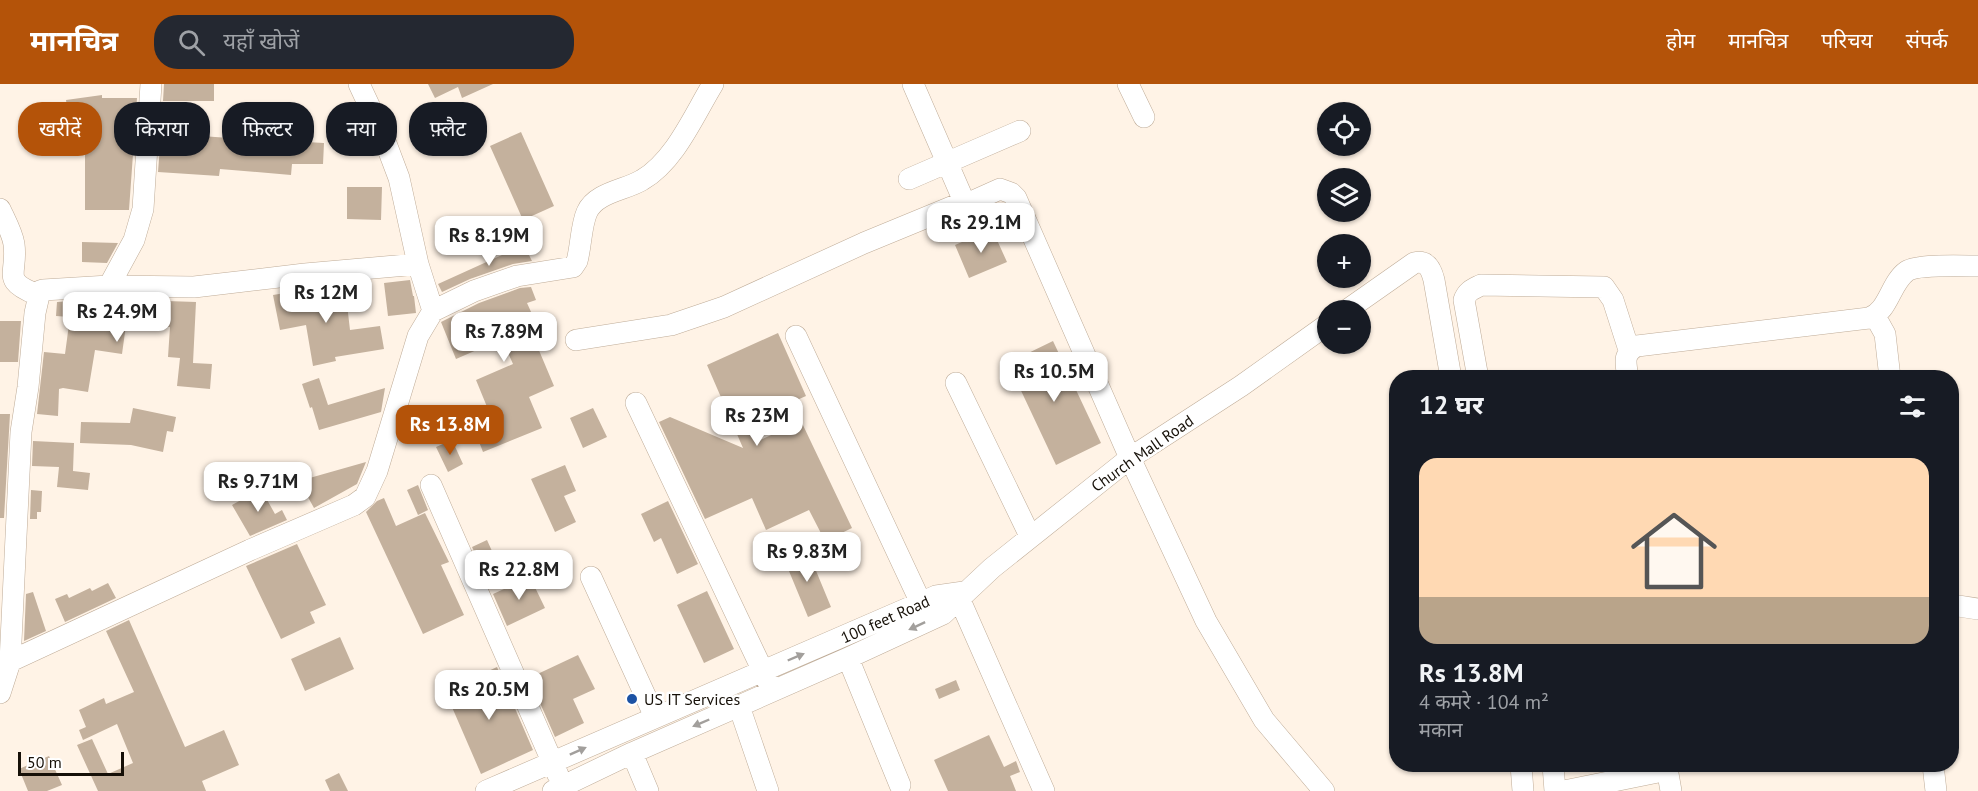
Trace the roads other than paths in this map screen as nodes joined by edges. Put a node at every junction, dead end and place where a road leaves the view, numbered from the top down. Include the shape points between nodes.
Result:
1 (151, 84) edge
2 (359, 84) edge
3 (713, 84) edge
4 (913, 84) edge
5 (1128, 84) edge
6 (1144, 117) dead end
7 (1020, 131) dead end
8 (946, 163) junction
9 (909, 179) dead end
10 (966, 201) junction
11 (0, 209) edge
12 (7, 248) edge
13 (418, 264) junction
14 (1978, 266) edge
15 (6, 274) edge
16 (109, 286) junction
17 (38, 295) junction
18 (1361, 300) edge
19 (1875, 316) junction
20 (428, 318) junction
21 (1317, 332) edge
22 (796, 336) dead end
23 (576, 340) dead end
24 (1629, 350) junction
25 (1450, 370) edge
26 (1477, 370) edge
27 (1627, 370) edge
28 (1889, 370) edge
29 (956, 383) dead end
30 (636, 403) dead end
31 (1130, 458) junction
32 (431, 485) dead end
33 (1030, 536) junction
34 (591, 577) dead end
35 (962, 595) junction
36 (921, 603) junction
37 (1959, 606) edge
38 (1978, 609) edge
39 (825, 645) junction
40 (840, 662) junction
41 (763, 671) junction
42 (4, 675) edge
43 (772, 692) junction
44 (739, 706) junction
45 (655, 717) junction
46 (632, 753) junction
47 (552, 762) junction
48 (1522, 772) edge
49 (1554, 772) edge
50 (1658, 772) edge
51 (1669, 772) edge
52 (1934, 772) edge
53 (900, 785) dead end
54 (558, 789) edge
55 (486, 791) edge
56 (648, 791) edge
57 (768, 791) edge
58 (1044, 791) edge
59 (1324, 791) edge
60 (1523, 791) edge
61 (1555, 791) edge
62 (1564, 791) edge
63 (1671, 791) edge
64 (1936, 791) edge

1 - 16 street via 143,209 134,240
2 - 13 street via 399,178
3 - 20 street via 684,135 659,166 643,180 601,198 590,207 573,267 517,276 474,291
4 - 8 street
5 - 6 street
7 - 8 street
8 - 9 street
8 - 10 street
10 - 23 street via 724,307 671,325
10 - 31 street via 1000,189 1016,198
11 - 12 street via 14,240
12 - 15 street
13 - 16 street via 305,273 194,288
13 - 20 street
14 - 19 street via 1907,271
15 - 17 street via 18,287
16 - 17 street via 44,290
17 - 42 street via 20,443
18 - 25 street via 1414,263 1426,264 1434,280
19 - 24 street
19 - 28 street via 1885,334
20 - 42 street via 418,336 377,471 365,497 250,550
21 - 31 street, Church Mall Road
22 - 36 street
24 - 26 street via 1613,300 1604,287 1481,285 1466,294 1464,300
24 - 27 street
29 - 33 street
30 - 41 street
31 - 33 street, Church Mall Road
31 - 59 street via 1206,621 1253,703
32 - 47 street
33 - 35 street, Church Mall Road
34 - 45 street
35 - 36 street, 100 feet Road via 936,596
35 -> 40 street, 100 feet Road via 943,614
35 - 58 street
36 - 39 street, 100 feet Road
37 - 38 street
39 - 40 street
41 -> 39 street, 100 feet Road
40 - 43 street, 100 feet Road
40 - 53 street
41 - 43 street
41 - 45 street, 100 feet Road
43 - 44 street, 100 feet Road
44 -> 46 street, 100 feet Road
44 - 57 street
47 -> 45 street, 100 feet Road
46 - 54 street, 100 feet Road
46 - 56 street
47 - 54 street
47 - 55 street, 100 feet Road
48 - 60 street
49 - 61 street
50 - 62 street
51 - 63 street
52 - 64 street

